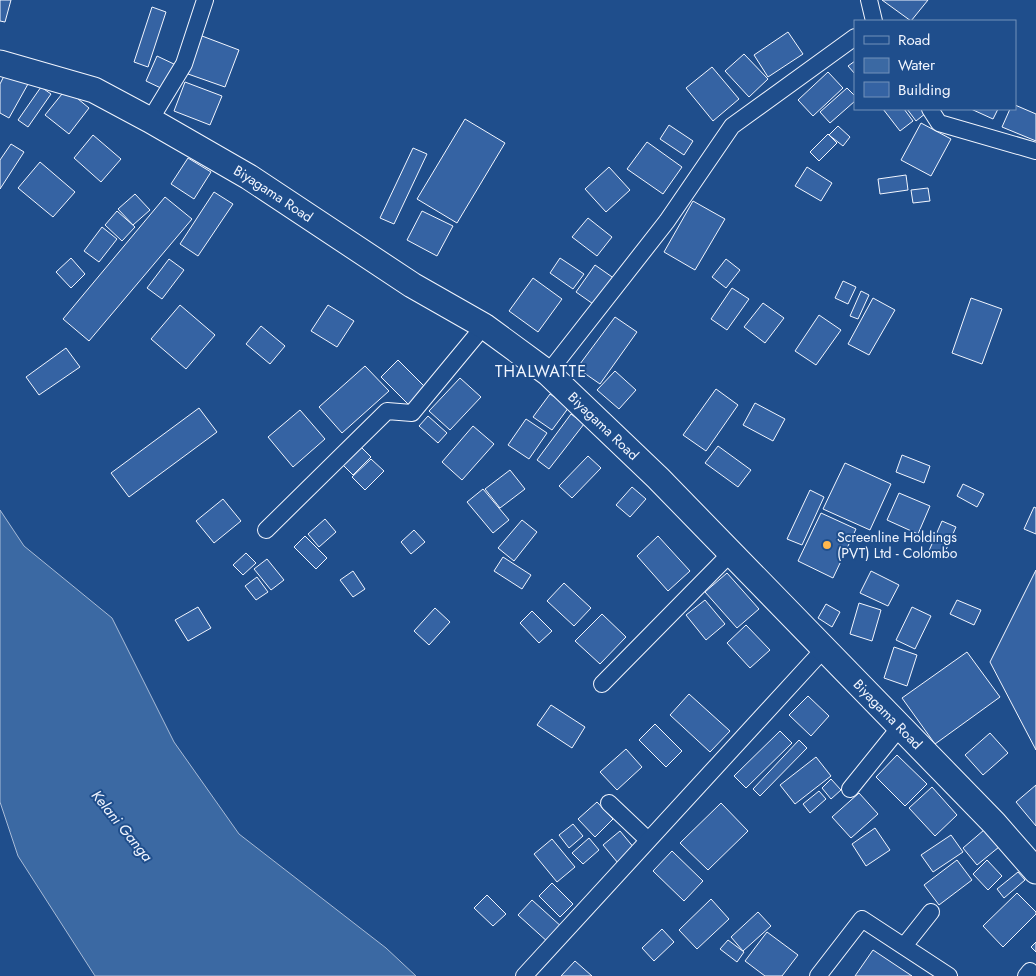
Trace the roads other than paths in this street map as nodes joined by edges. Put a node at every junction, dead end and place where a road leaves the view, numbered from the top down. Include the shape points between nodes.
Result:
1 (204, 0) edge
2 (869, 0) edge
3 (874, 20) edge
4 (854, 39) edge
5 (0, 63) edge
6 (931, 110) edge
7 (150, 120) junction
8 (1036, 151) edge
9 (484, 326) junction
10 (548, 373) junction
11 (266, 530) dead end
12 (731, 553) junction
13 (824, 648) junction
14 (602, 684) dead end
15 (900, 727) junction
16 (850, 789) dead end
17 (609, 803) dead end
18 (648, 840) junction
19 (1036, 871) edge
20 (931, 912) dead end
21 (904, 946) junction
22 (524, 976) edge
23 (818, 976) edge
24 (949, 976) edge

1 - 7 street via 184,64
2 - 3 street
4 - 10 street via 732,126 667,221
5 - 7 main road, Biyagama Road via 94,90
6 - 8 street via 939,123
7 - 9 main road, Biyagama Road via 249,178 412,285
9 - 10 main road, Biyagama Road
9 - 11 street via 412,413 387,411
10 - 12 main road, Biyagama Road
12 - 13 main road, Biyagama Road
12 - 14 street
13 - 15 main road, Biyagama Road
13 - 18 street
15 - 16 street
15 - 19 main road, Biyagama Road
17 - 18 street
18 - 22 street
20 - 21 street
21 - 23 street via 862,919
21 - 24 street

